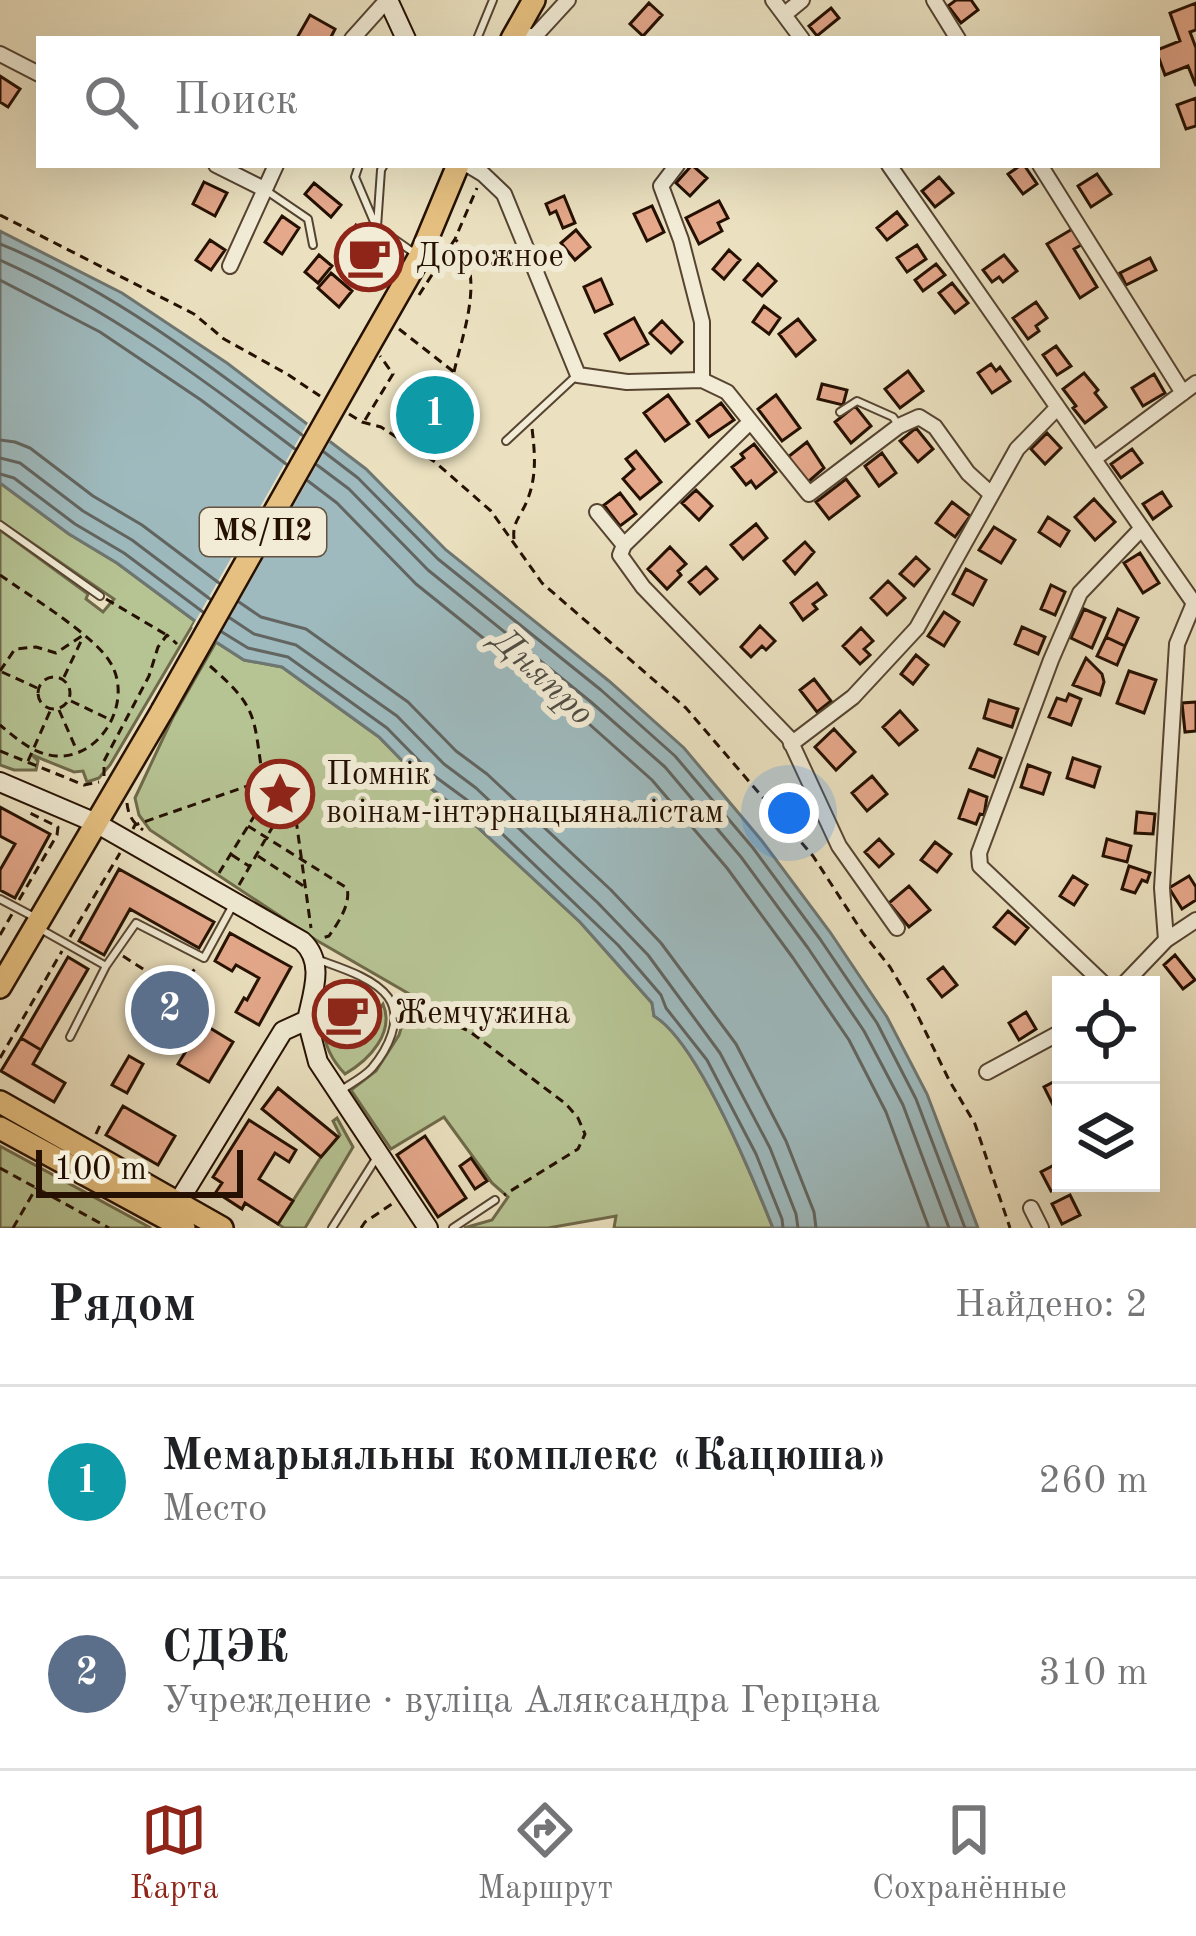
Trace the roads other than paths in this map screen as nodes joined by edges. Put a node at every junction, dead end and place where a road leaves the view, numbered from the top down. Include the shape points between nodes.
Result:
1 (387, 0) edge
2 (494, 0) edge
3 (535, 0) edge
4 (568, 0) edge
5 (773, 0) edge
6 (802, 0) edge
7 (934, 0) edge
8 (789, 19) junction
9 (355, 36) edge
10 (405, 36) edge
11 (478, 36) edge
12 (514, 36) edge
13 (535, 36) edge
14 (779, 36) edge
15 (800, 36) edge
16 (956, 36) edge
17 (0, 53) edge
18 (36, 72) edge
19 (222, 168) edge
20 (274, 168) edge
21 (358, 168) edge
22 (382, 168) edge
23 (457, 168) edge
24 (473, 168) edge
25 (675, 168) edge
26 (891, 168) edge
27 (1042, 168) edge
28 (264, 189) junction
29 (376, 227) junction
30 (313, 245) dead end
31 (420, 256) junction
32 (230, 266) dead end
33 (578, 375) junction
34 (703, 380) junction
35 (1190, 388) edge
36 (1057, 408) junction
37 (840, 412) dead end
38 (750, 422) junction
39 (899, 426) junction
40 (506, 441) dead end
41 (1094, 459) junction
42 (991, 494) junction
43 (597, 512) dead end
44 (0, 525) edge
45 (1142, 528) junction
46 (624, 545) junction
47 (100, 596) road end
48 (1195, 604) edge
49 (791, 744) junction
50 (0, 782) edge
51 (96, 823) junction
52 (235, 897) junction
53 (0, 899) edge
54 (1196, 920) edge
55 (38, 923) junction
56 (897, 928) dead end
57 (1166, 940) junction
58 (315, 959) junction
59 (106, 966) junction
60 (1096, 976) edge
61 (1132, 976) edge
62 (0, 987) edge
63 (307, 1020) junction
64 (70, 1037) dead end
65 (1052, 1038) edge
66 (987, 1072) dead end
67 (337, 1092) junction
68 (0, 1102) edge
69 (0, 1128) edge
70 (379, 1154) junction
71 (495, 1201) road end
72 (1031, 1208) dead end
73 (177, 1216) edge
74 (222, 1228) edge
75 (332, 1228) edge
76 (428, 1228) edge
77 (453, 1228) edge
78 (1041, 1228) edge

1 - 9 street
1 - 10 street
2 - 11 lane
3 - 12 main road
4 - 13 street
5 - 8 street
6 - 8 street
7 - 16 street
8 - 14 street
8 - 15 street
17 - 18 street
19 - 28 street
20 - 28 street
21 - 29 lane
22 - 29 lane
23 - 31 main road, М8/П2
24 - 33 street via 504,194
25 - 34 street via 662,186 702,322
26 - 36 street
27 - 35 street
28 - 30 lane via 308,219
28 - 32 street
29 - 31 lane
31 - 51 main road, М8/П2, bridge via 371,354
33 - 34 street
33 - 40 lane
34 - 38 street via 727,392
35 - 41 street
36 - 41 street
36 - 42 street via 1017,449
37 - 39 lane via 857,401
38 - 39 street via 809,494
38 - 46 street
39 - 42 street via 919,417 934,427
41 - 45 street
42 - 49 street via 917,628 853,697
43 - 46 street
44 - 47 lane
45 - 48 street
45 - 60 street via 1080,593 979,853 980,866
46 - 49 street via 620,555 643,587
48 - 57 street via 1178,644 1162,889
49 - 56 street via 839,846
50 - 51 street
51 - 52 street
51 - 55 main road, М8/П2
52 - 58 street via 302,941
52 - 59 lane via 204,958 136,923
53 - 55 lane
54 - 57 street
55 - 59 lane
55 - 62 main road, М8/П2
57 - 61 street
58 - 63 street
58 - 67 lane via 375,985 395,1015 370,1071
59 - 64 lane
63 - 67 street via 318,1063
63 - 73 street via 283,1030
65 - 66 street
67 - 70 street
68 - 73 main road
69 - 73 main road
70 - 75 lane
70 - 76 street
71 - 77 lane
72 - 78 street
73 - 74 main road

